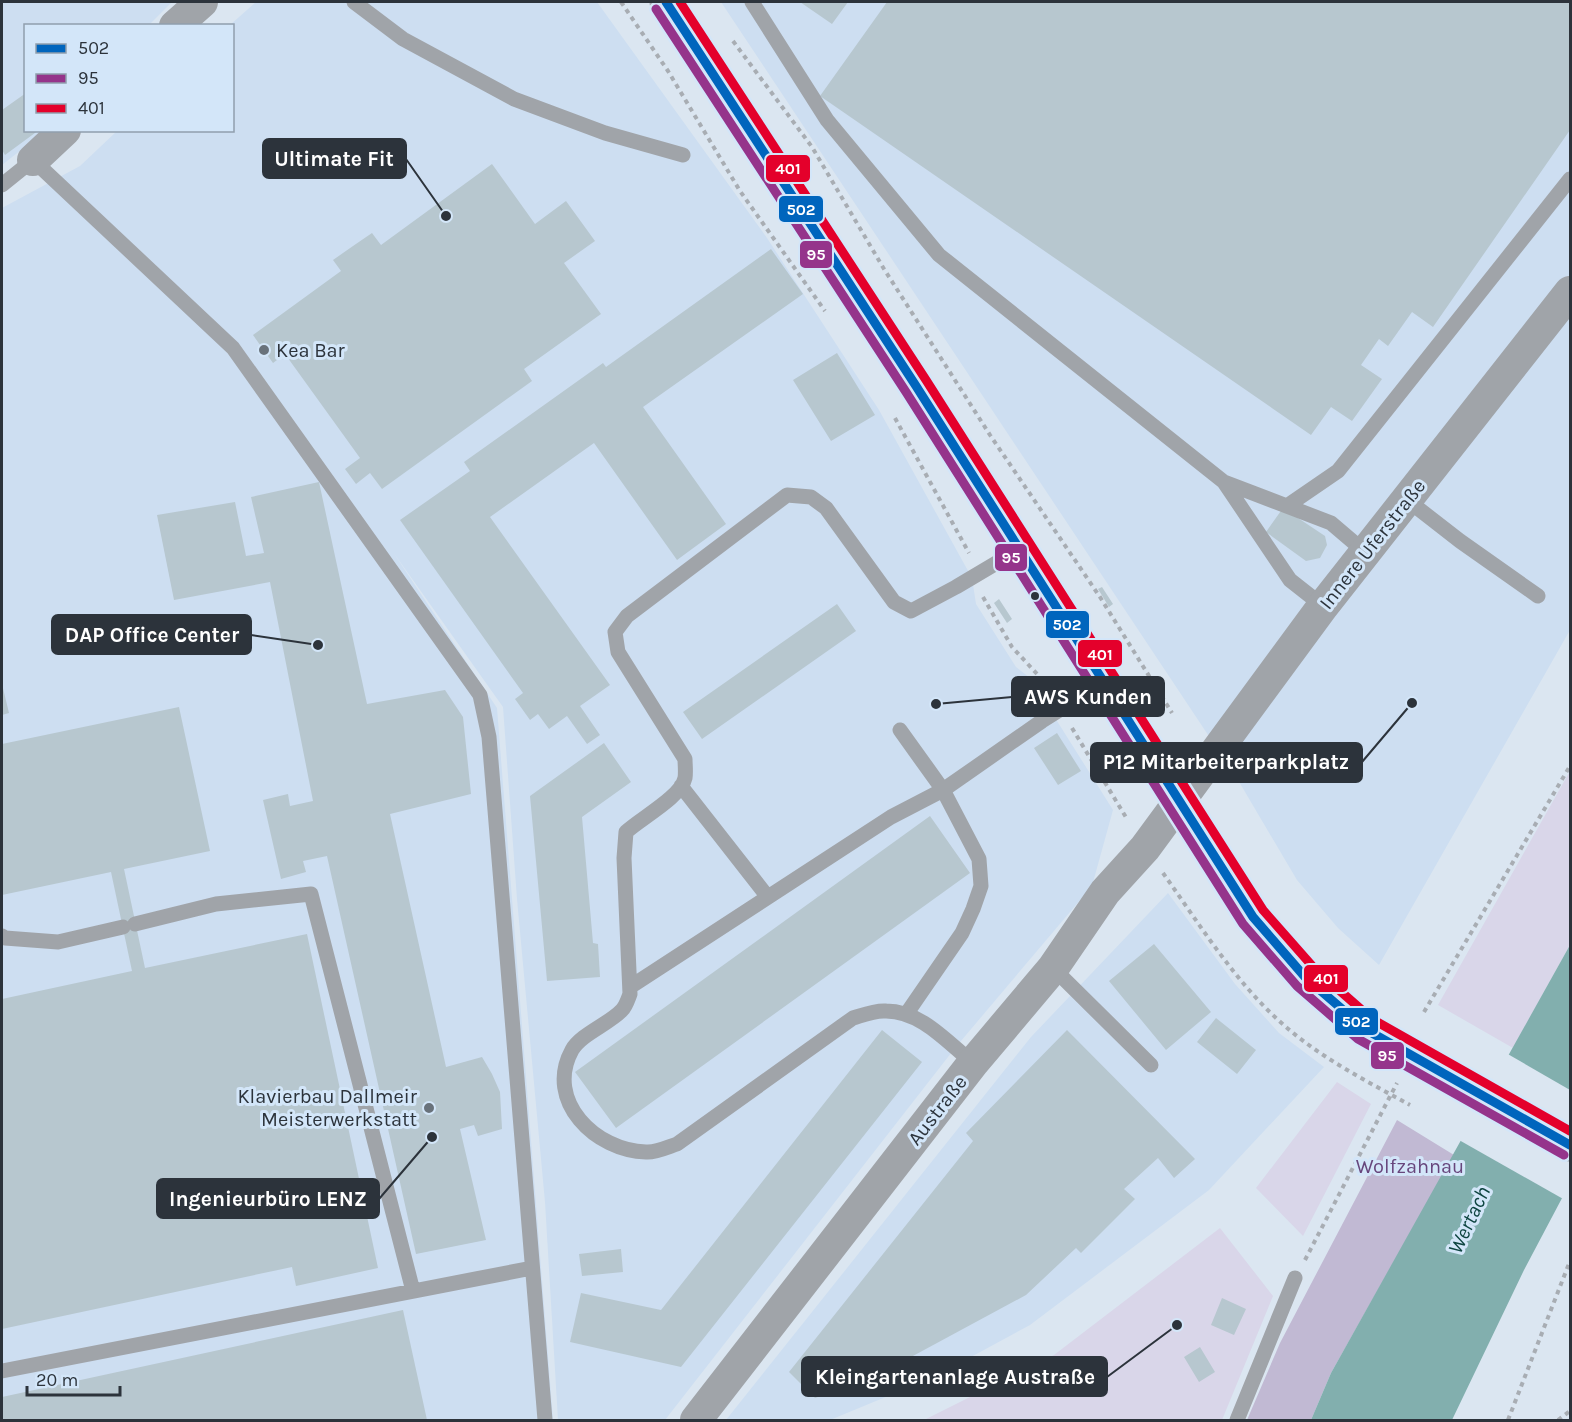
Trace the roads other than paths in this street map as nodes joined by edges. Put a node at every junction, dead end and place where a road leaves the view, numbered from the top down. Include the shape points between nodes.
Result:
1 (202, 2) edge
2 (354, 2) edge
3 (666, 2) edge
4 (752, 2) edge
5 (177, 24) edge
6 (63, 132) edge
7 (683, 155) dead end
8 (33, 160) junction
9 (1570, 179) edge
10 (2, 185) edge
11 (1570, 292) edge
12 (1224, 482) junction
13 (1407, 499) junction
14 (1287, 506) junction
15 (1020, 549) junction
16 (1365, 552) junction
17 (1538, 596) dead end
18 (1323, 606) junction
19 (1104, 682) junction
20 (900, 730) dead end
21 (681, 786) junction
22 (943, 790) junction
23 (1178, 800) junction
24 (767, 896) junction
25 (2, 936) edge
26 (1053, 968) junction
27 (630, 987) junction
28 (907, 1013) junction
29 (973, 1063) junction
30 (1151, 1065) dead end
31 (1570, 1145) edge
32 (532, 1268) junction
33 (1295, 1278) road end
34 (413, 1291) junction
35 (2, 1371) edge
36 (545, 1420) edge
37 (696, 1420) edge
38 (1237, 1420) edge

1 - 5 street
2 - 7 lane via 404,39 514,99 605,133
3 - 15 main road
4 - 12 lane via 827,120 939,255
6 - 8 street
8 - 10 lane
8 - 32 lane via 233,348 480,695 489,737
9 - 14 lane via 1338,471
11 - 13 street, Innere Uferstraße
12 - 14 lane
12 - 18 lane via 1290,580
13 - 16 street, Innere Uferstraße
13 - 17 lane
14 - 16 lane via 1331,523
15 - 19 main road
15 - 21 lane via 911,610 894,602 826,508 811,497 787,495 627,616 615,632 618,652 685,759
16 - 18 street, Innere Uferstraße
18 - 23 street, Innere Uferstraße
19 - 22 lane
19 - 23 main road
20 - 22 lane
21 - 24 lane
21 - 27 lane via 626,832
22 - 24 lane via 891,817
22 - 28 lane via 979,859 981,886 962,933
23 - 26 street, Austraße via 1144,848 1105,892
23 - 31 main road via 1253,917 1305,977 1365,1029
24 - 27 lane
25 - 34 lane via 58,942 216,904 311,894
26 - 29 street, Austraße
26 - 30 lane
27 - 28 lane via 623,1010 573,1047 563,1080 570,1107 587,1129 612,1145 647,1153 677,1144 853,1018 883,1010
28 - 29 lane
29 - 37 street, Austraße
32 - 34 lane
32 - 36 lane
33 - 38 lane
34 - 35 lane

